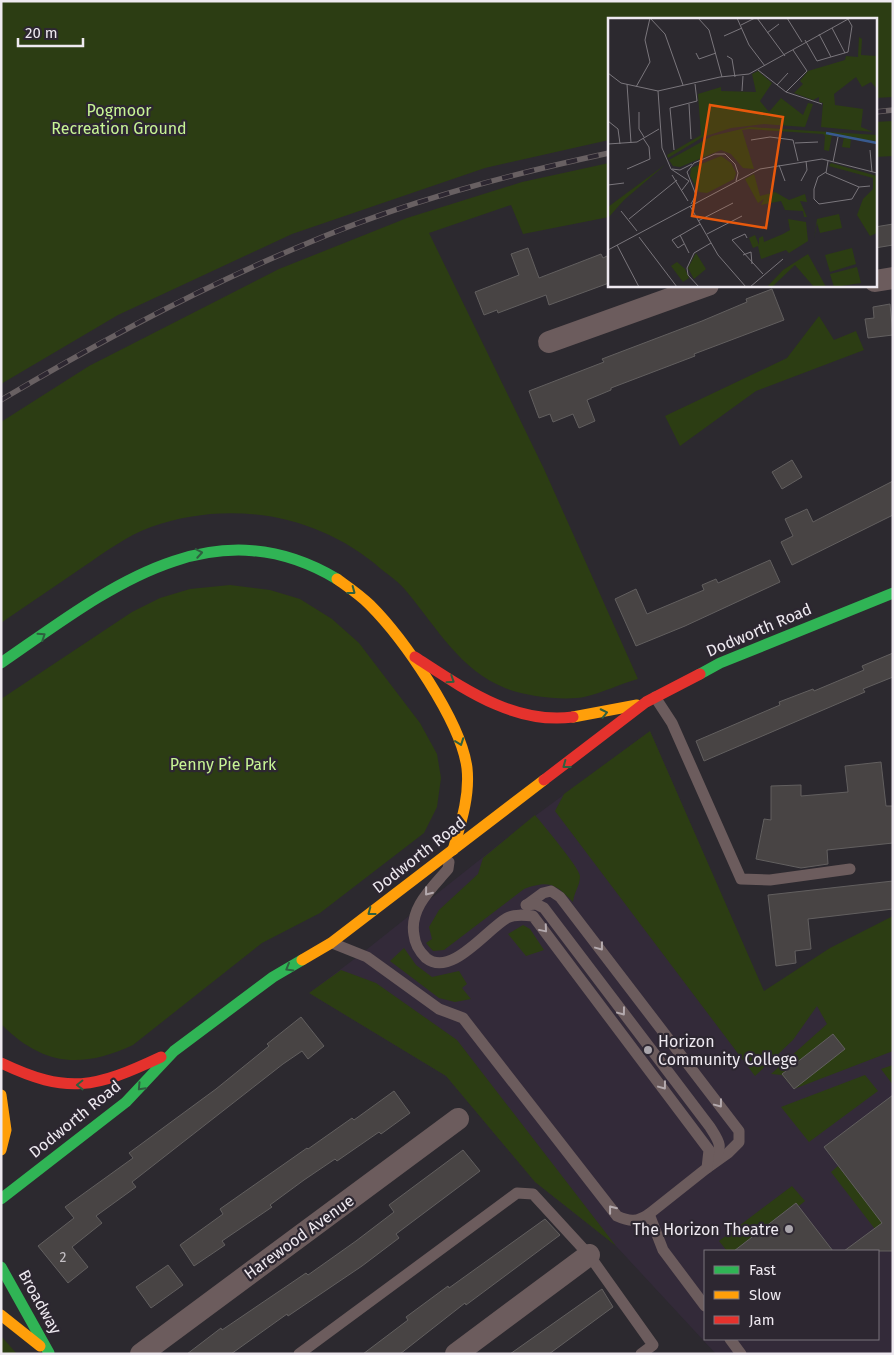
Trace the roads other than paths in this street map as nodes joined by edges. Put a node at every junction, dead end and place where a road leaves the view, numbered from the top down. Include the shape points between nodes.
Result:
1 (893, 278) edge
2 (876, 281) edge
3 (705, 286) edge
4 (549, 342) dead end
5 (893, 593) edge
6 (410, 654) junction
7 (1, 663) edge
8 (651, 700) junction
9 (452, 850) junction
10 (850, 869) dead end
11 (528, 904) junction
12 (508, 917) junction
13 (331, 943) junction
14 (174, 1051) junction
15 (1, 1063) edge
16 (1, 1095) edge
17 (458, 1119) dead end
18 (1, 1150) edge
19 (707, 1168) junction
20 (2, 1200) edge
21 (649, 1214) junction
22 (589, 1255) junction
23 (1, 1267) edge
24 (704, 1305) edge
25 (4, 1310) edge
26 (731, 1340) edge
27 (50, 1353) edge
28 (141, 1354) edge
29 (299, 1354) edge
30 (456, 1354) edge
31 (641, 1354) edge
32 (741, 1354) edge

1 - 2 street
3 - 4 street
5 - 8 highway, Dodworth Road via 720,663
7 -> 6 highway via 150,567 188,554 229,549 271,554 330,575 368,604
6 -> 8 highway via 470,693 523,716 546,719 581,717
6 -> 9 highway via 459,737 465,757 467,792
8 -> 9 highway, Dodworth Road
8 - 10 lane via 672,723 740,879 770,880
9 -> 12 lane via 448,869 421,900 414,918 415,945 421,954 437,964 448,962
9 -> 13 highway, Dodworth Road
11 - 12 lane
11 -> 19 lane via 544,908 710,1127 720,1143 720,1152
11 -> 19 lane via 551,892 560,897 739,1131 739,1142
12 -> 19 lane via 533,916 545,929 700,1135 709,1150
13 -> 14 highway, Dodworth Road via 273,977
21 -> 13 lane via 640,1220 629,1221 617,1216 462,1018 439,1009 367,957
14 -> 15 highway via 115,1079 88,1085 62,1085 29,1078
14 -> 20 highway, Dodworth Road via 126,1102
16 - 18 highway via 6,1130
17 - 28 street, Harewood Avenue
19 - 21 lane
21 - 24 lane via 663,1250
22 - 29 lane via 532,1194 517,1193
22 - 30 street
22 - 31 lane via 653,1345
23 - 27 highway, Broadway
25 - 27 highway
26 - 32 lane

